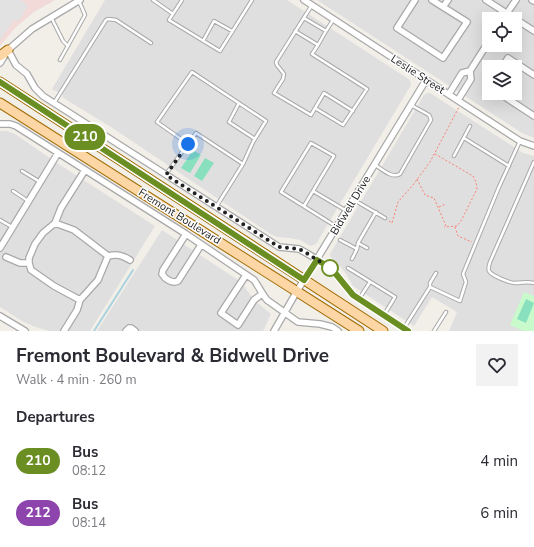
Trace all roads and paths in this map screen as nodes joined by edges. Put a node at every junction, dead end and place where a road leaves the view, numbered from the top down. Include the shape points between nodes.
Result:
1 (80, 0) edge
2 (153, 0) edge
3 (182, 0) edge
4 (252, 0) edge
5 (304, 0) edge
6 (415, 0) edge
7 (432, 0) edge
8 (448, 0) edge
9 (486, 0) edge
10 (516, 0) edge
11 (312, 5) junction
12 (443, 7) junction
13 (505, 12) edge
14 (508, 12) edge
15 (174, 14) junction
16 (51, 17) junction
17 (304, 18) junction
18 (334, 19) junction
19 (522, 23) edge
20 (232, 31) junction
21 (295, 31) junction
22 (326, 31) junction
23 (534, 31) edge
24 (203, 41) junction
25 (151, 43) dead end
26 (318, 45) junction
27 (68, 46) junction
28 (8, 50) junction
29 (482, 52) edge
30 (0, 56) edge
31 (60, 60) dead end
32 (0, 63) edge
33 (522, 67) edge
34 (470, 71) junction
35 (534, 75) edge
36 (426, 80) junction
37 (0, 82) edge
38 (449, 94) junction
39 (510, 100) edge
40 (460, 101) junction
41 (0, 102) edge
42 (239, 103) junction
43 (54, 104) junction
44 (411, 105) junction
45 (315, 108) junction
46 (352, 111) junction
47 (534, 116) edge
48 (0, 124) edge
49 (470, 126) dead end
50 (464, 138) junction
51 (255, 140) junction
52 (520, 141) junction
53 (188, 144) junction
54 (534, 146) edge
55 (58, 153) junction
56 (434, 154) junction
57 (454, 156) dead end
58 (534, 162) edge
59 (243, 164) junction
60 (374, 165) junction
61 (509, 166) junction
62 (85, 170) junction
63 (22, 171) dead end
64 (166, 175) junction
65 (417, 179) junction
66 (40, 183) junction
67 (313, 191) junction
68 (13, 192) dead end
69 (354, 199) junction
70 (29, 202) junction
71 (446, 204) dead end
72 (304, 206) junction
73 (216, 207) junction
74 (438, 207) junction
75 (346, 211) junction
76 (376, 212) junction
77 (385, 218) joint
78 (0, 220) edge
79 (55, 223) junction
80 (454, 226) junction
81 (337, 227) junction
82 (13, 228) junction
83 (186, 234) junction
84 (340, 240) dead end
85 (358, 243) junction
86 (476, 243) junction
87 (202, 244) junction
88 (0, 248) edge
89 (367, 248) dead end
90 (357, 249) junction
91 (108, 256) junction
92 (6, 257) dead end
93 (352, 259) dead end
94 (130, 260) dead end
95 (317, 260) junction
96 (29, 263) junction
97 (348, 268) dead end
98 (436, 273) dead end
99 (246, 275) junction
100 (304, 280) junction
101 (370, 282) junction
102 (534, 283) edge
103 (430, 286) junction
104 (297, 291) junction
105 (262, 294) junction
106 (80, 300) junction
107 (359, 300) junction
108 (284, 312) junction
109 (446, 312) dead end
110 (0, 316) edge
111 (384, 316) junction
112 (406, 330) edge
113 (25, 331) edge
114 (64, 331) edge
115 (126, 331) edge
116 (135, 331) edge
117 (274, 331) edge
118 (338, 331) edge
119 (359, 331) edge
120 (383, 331) edge
121 (434, 331) edge

1 - 16 street
1 - 27 lane via 85,15
2 - 15 lane
3 - 15 lane
4 - 20 lane
5 - 11 street, Leslie Street
6 - 12 street via 397,28 443,58 467,22
7 - 12 street
8 - 12 street
9 - 13 street
10 - 14 street
11 - 17 lane
11 - 18 street, Leslie Street
15 - 24 lane via 169,20
16 - 27 lane
16 - 28 street via 32,29
17 - 21 lane
17 - 22 lane
18 - 22 lane
18 - 36 street, Leslie Street
19 - 23 street
20 - 24 lane via 220,51
20 - 24 lane via 214,21
21 - 26 lane
21 - 45 lane via 276,62 284,74 274,93 310,115
22 - 26 lane
25 - 43 lane via 116,20 106,20
26 - 46 lane via 312,54 367,89
27 - 31 lane
28 - 30 main road
28 - 32 street
28 - 43 street via 16,65 27,74 39,93
29 - 34 street
33 - 35 street
34 - 38 street via 462,74
34 - 40 street via 471,79
36 - 38 street, Leslie Street
36 - 44 street, Bidwell Drive
37 - 100 main road, Fremont Boulevard
38 - 40 street, Leslie Street
39 - 47 street
40 - 52 street, Leslie Street
40 - 56 path
41 - 104 main road, Fremont Boulevard
42 - 51 lane via 228,122
42 - 51 lane via 266,121
42 - 53 lane via 192,72 157,122
43 - 64 street
44 - 60 street, Bidwell Drive
44 - 60 lane via 429,116 431,121 398,176 393,176
45 - 46 lane via 343,125
45 - 46 lane via 324,94
48 - 55 street, Fremont Boulevard via 16,126
49 - 50 lane
50 - 57 lane
50 - 61 lane
51 - 59 lane
52 - 54 street, Leslie Street
52 - 61 lane
53 - 59 lane via 196,132
53 - 64 lane
55 - 62 street, Fremont Boulevard
55 - 66 street
56 - 65 path
56 - 80 path via 473,176 476,182 477,189 462,221
58 - 102 lane via 488,269 494,276 514,283
59 - 73 lane
60 - 69 street, Bidwell Drive
61 - 86 lane
62 - 79 street via 61,208
62 - 83 street, Fremont Boulevard
63 - 66 lane
64 - 73 street
65 - 74 path via 425,195 434,198
65 - 77 path via 398,202 392,223
66 - 70 street
67 - 72 lane
67 - 72 lane via 334,156 311,143 281,192
67 - 75 lane
68 - 70 lane
69 - 75 street, Bidwell Drive
69 - 76 lane
70 - 82 street
71 - 74 path
72 - 81 lane
73 - 95 street via 279,247 299,249
74 - 80 path via 445,227
75 - 81 street, Bidwell Drive
76 - 77 lane
76 - 85 lane
78 - 82 lane
79 - 91 street via 74,230
79 - 96 street via 35,244
80 - 86 path via 458,236
81 - 95 street, Bidwell Drive
82 - 88 street
83 - 87 street, Fremont Boulevard
83 - 87 street via 163,270 162,274 167,279 178,281
84 - 90 lane
85 - 89 lane
85 - 90 lane
86 - 103 lane via 462,274 466,282 460,301
87 - 99 street, Fremont Boulevard
90 - 93 lane
91 - 94 street via 114,254
91 - 106 street via 98,280
92 - 96 street via 20,263
95 - 100 street, Bidwell Drive
95 - 107 street via 331,268
96 - 106 street via 31,270
97 - 101 lane
98 - 103 lane
99 - 105 street, Fremont Boulevard via 254,280
99 - 105 street via 221,314 238,325 254,300
100 - 104 street, Bidwell Drive
100 - 120 main road, Fremont Boulevard
101 - 107 lane
101 - 111 lane via 395,297
103 - 112 lane
104 - 108 street, Bidwell Drive
104 - 119 main road, Fremont Boulevard
105 - 108 street, Fremont Boulevard
106 - 114 street
107 - 111 street
108 - 117 street, Bidwell Drive
108 - 118 street, Fremont Boulevard via 298,322 320,324
109 - 121 lane
110 - 113 street
111 - 112 street
115 - 116 street via 131,328

